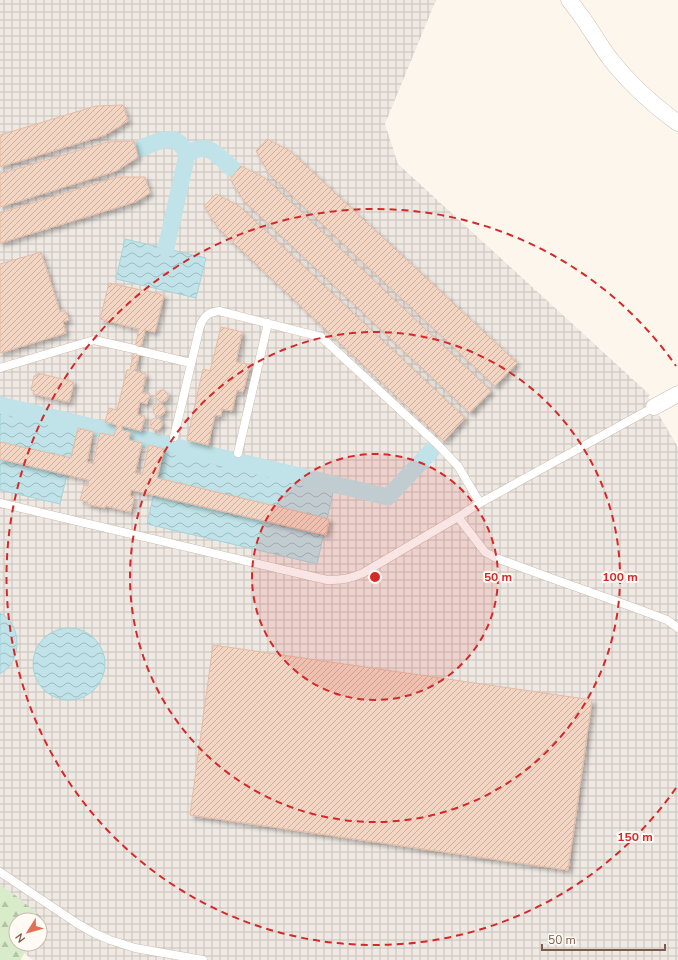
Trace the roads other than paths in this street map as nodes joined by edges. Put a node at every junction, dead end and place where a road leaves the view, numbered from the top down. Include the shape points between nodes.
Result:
1 (569, 0) edge
2 (678, 123) edge
3 (268, 323) junction
4 (192, 363) junction
5 (0, 368) edge
6 (678, 394) edge
7 (654, 407) joint
8 (174, 437) dead end
9 (238, 453) dead end
10 (0, 503) edge
11 (480, 503) junction
12 (458, 517) junction
13 (678, 628) edge
14 (0, 872) edge
15 (203, 960) edge

1 - 2 street via 610,60 643,95
3 - 4 lane via 219,311 210,313 202,320
3 - 9 lane
3 - 11 lane via 321,337 436,443 458,466
4 - 5 lane via 94,340
4 - 8 lane
6 - 7 street
7 - 11 lane
10 - 12 lane via 327,580 340,580 363,573
11 - 12 lane
12 - 13 lane via 480,546 496,558 667,620
14 - 15 lane via 78,924 110,940 135,948

